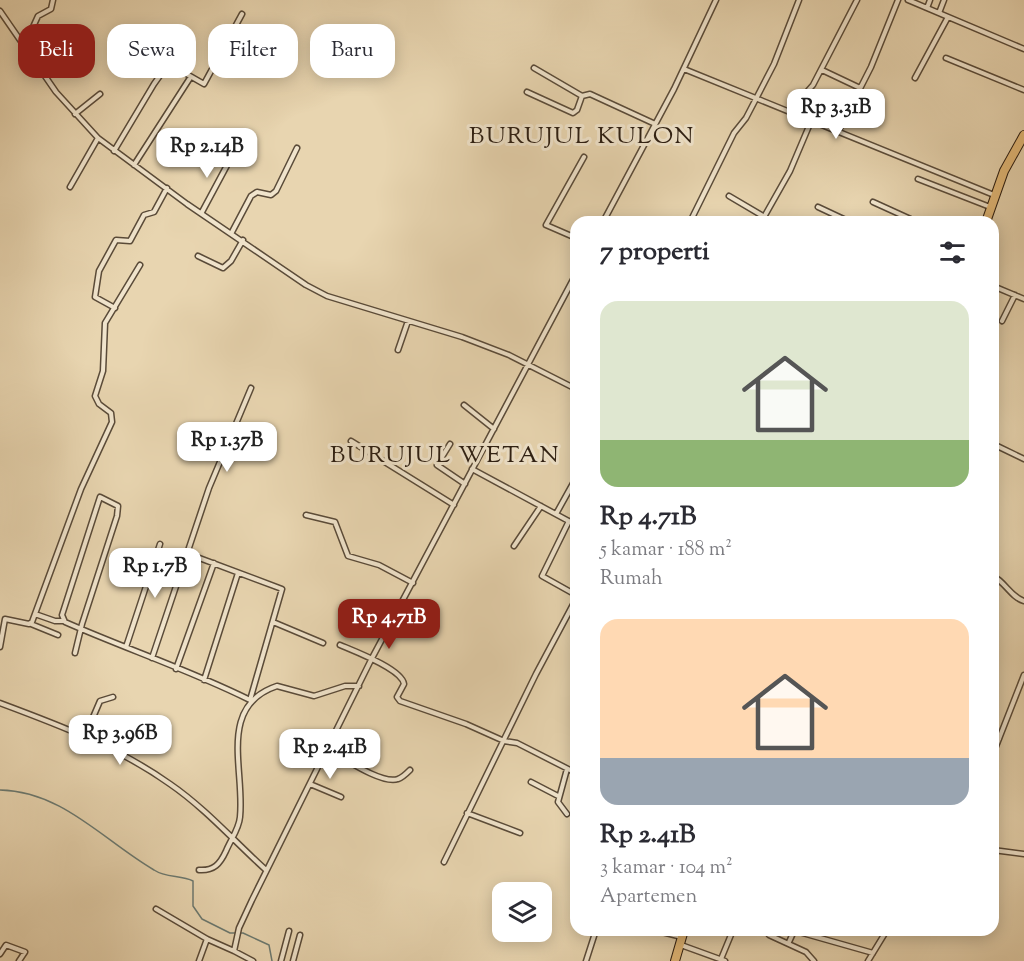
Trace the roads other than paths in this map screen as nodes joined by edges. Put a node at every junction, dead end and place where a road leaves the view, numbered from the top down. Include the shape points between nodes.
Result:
1 (53, 0) edge
2 (716, 0) edge
3 (799, 0) edge
4 (857, 0) edge
5 (898, 0) edge
6 (908, 0) edge
7 (930, 0) edge
8 (944, 0) edge
9 (927, 8) junction
10 (0, 11) edge
11 (939, 13) junction
12 (243, 14) dead end
13 (948, 17) junction
14 (34, 24) edge
15 (18, 37) edge
16 (1024, 49) edge
17 (946, 58) dead end
18 (534, 68) dead end
19 (684, 69) junction
20 (822, 70) junction
21 (46, 78) edge
22 (160, 78) edge
23 (190, 78) joint
24 (915, 78) dead end
25 (860, 88) junction
26 (1024, 90) edge
27 (527, 92) dead end
28 (100, 94) dead end
29 (582, 96) junction
30 (757, 97) junction
31 (791, 110) junction
32 (75, 114) junction
33 (812, 118) junction
34 (654, 123) junction
35 (839, 130) junction
36 (1024, 135) edge
37 (98, 138) junction
38 (297, 148) dead end
39 (114, 151) junction
40 (232, 156) dead end
41 (584, 157) dead end
42 (134, 165) junction
43 (918, 179) dead end
44 (70, 187) dead end
45 (167, 188) junction
46 (994, 195) junction
47 (729, 196) dead end
48 (873, 202) dead end
49 (818, 207) dead end
50 (990, 207) junction
51 (202, 212) junction
52 (606, 216) edge
53 (693, 216) edge
54 (762, 216) edge
55 (765, 216) edge
56 (837, 216) edge
57 (904, 216) edge
58 (988, 216) edge
59 (232, 232) junction
60 (570, 235) edge
61 (243, 240) junction
62 (198, 256) dead end
63 (140, 265) dead end
64 (570, 285) edge
65 (999, 288) edge
66 (1015, 295) junction
67 (1024, 299) edge
68 (115, 308) junction
69 (408, 321) junction
70 (1002, 321) dead end
71 (398, 350) dead end
72 (527, 366) junction
73 (570, 386) edge
74 (251, 388) dead end
75 (464, 405) dead end
76 (494, 429) junction
77 (351, 441) dead end
78 (450, 444) dead end
79 (999, 447) edge
80 (1024, 459) edge
81 (472, 469) junction
82 (465, 484) junction
83 (570, 489) edge
84 (454, 505) junction
85 (541, 507) junction
86 (556, 514) junction
87 (306, 515) dead end
88 (568, 521) joint
89 (160, 544) dead end
90 (514, 546) dead end
91 (186, 553) junction
92 (214, 563) junction
93 (238, 573) junction
94 (999, 580) edge
95 (413, 583) junction
96 (570, 594) edge
97 (1024, 602) edge
98 (570, 609) edge
99 (35, 614) junction
100 (64, 621) junction
101 (273, 622) junction
102 (30, 624) junction
103 (81, 629) junction
104 (58, 635) dead end
105 (323, 643) dead end
106 (340, 645) dead end
107 (0, 647) edge
108 (126, 647) junction
109 (75, 653) dead end
110 (152, 658) junction
111 (371, 660) junction
112 (177, 669) junction
113 (1024, 675) edge
114 (204, 680) junction
115 (359, 686) junction
116 (113, 697) dead end
117 (250, 700) junction
118 (0, 703) edge
119 (85, 736) junction
120 (999, 739) edge
121 (504, 741) junction
122 (327, 749) junction
123 (567, 769) junction
124 (410, 770) dead end
125 (570, 770) edge
126 (531, 782) dead end
127 (310, 784) junction
128 (558, 796) junction
129 (341, 797) dead end
130 (467, 813) junction
131 (567, 814) dead end
132 (520, 834) dead end
133 (232, 840) junction
134 (999, 851) edge
135 (1024, 854) edge
136 (444, 862) dead end
137 (199, 870) dead end
138 (266, 870) junction
139 (156, 909) dead end
140 (289, 931) dead end
141 (300, 935) dead end
142 (594, 936) edge
143 (731, 936) edge
144 (772, 936) edge
145 (791, 936) edge
146 (814, 936) edge
147 (883, 936) edge
148 (683, 938) edge
149 (207, 939) junction
150 (789, 942) junction
151 (234, 951) junction
152 (873, 953) junction
153 (0, 954) edge
154 (723, 960) edge
155 (20, 961) edge
156 (199, 961) edge
157 (254, 961) edge
158 (281, 961) edge
159 (293, 961) edge
160 (586, 961) edge
161 (675, 961) edge
162 (814, 961) edge
163 (868, 961) edge

1 - 14 street via 51,9 38,16
2 - 19 street
3 - 30 street
4 - 20 street
5 - 25 street
6 - 9 street
7 - 9 street
8 - 11 street
9 - 11 street
10 - 15 street
11 - 13 street
12 - 23 street via 206,82 203,85
13 - 16 street
13 - 24 street
17 - 26 street
18 - 29 street
19 - 30 street
19 - 34 street
20 - 25 street
20 - 31 street
21 - 32 street
22 - 39 street
23 - 42 street
25 - 35 street
27 - 29 street via 573,112
28 - 32 street
29 - 34 street via 590,94
30 - 31 street
30 - 53 street via 734,133
31 - 33 street
32 - 37 street
33 - 35 street
33 - 55 street via 790,171
34 - 52 street
35 - 46 street
36 - 46 highway
37 - 39 street
37 - 44 street
38 - 59 street via 274,194 257,192 250,196
39 - 42 street
40 - 51 street
41 - 60 street via 546,225
42 - 45 street
43 - 50 street
45 - 51 street
45 - 68 street via 155,211 145,214 130,241 116,240 101,265 94,296
46 - 50 highway
47 - 54 street
48 - 57 street
49 - 56 street
50 - 58 highway
51 - 59 street
59 - 61 street
61 - 62 street via 223,268
61 - 69 street via 327,296
63 - 68 street
64 - 72 street
65 - 66 street
66 - 67 street
66 - 70 street
68 - 99 street via 105,323 102,371 94,396 111,413 112,422 81,489
69 - 71 street
69 - 72 street via 480,344
72 - 73 street
72 - 76 street
74 - 91 street
75 - 76 street
76 - 81 street
77 - 84 street
78 - 82 street via 437,465
79 - 80 street
81 - 82 street
81 - 85 street
82 - 84 street
83 - 86 street
84 - 95 street
85 - 86 street
85 - 90 street
86 - 88 street
87 - 95 street via 335,522 348,556 379,565
88 - 96 street via 542,575
89 - 108 street
91 - 92 street
91 - 110 street
92 - 93 street
92 - 112 street
93 - 101 street via 282,589
93 - 114 street
94 - 97 street
95 - 111 street
98 - 121 street
99 - 100 street
99 - 102 street
100 - 103 street
100 - 103 street via 62,615 100,497 112,501 118,506 117,516
101 - 105 street
101 - 117 street
102 - 104 street
102 - 107 street via 5,620
103 - 108 street
103 - 109 street
106 - 111 street
108 - 110 street
110 - 112 street
111 - 115 street
111 - 121 street via 402,678 404,684 397,697 400,701
112 - 114 street
113 - 120 street
114 - 117 street
115 - 117 street via 345,686 314,696 277,686
115 - 122 street
116 - 119 street via 100,700
117 - 133 street via 241,720 240,817
118 - 119 street
119 - 133 street via 172,785
121 - 123 street via 516,743
121 - 130 street
122 - 124 street via 368,772 394,780
122 - 127 street
123 - 125 street
123 - 128 street
126 - 128 street
127 - 129 street
127 - 138 street
128 - 131 street via 559,806
130 - 132 street
130 - 136 street
133 - 137 street via 218,865
133 - 138 street
134 - 135 street
138 - 151 street via 239,928
139 - 149 street
140 - 158 street
141 - 159 street
142 - 160 street
143 - 154 street
144 - 150 street
145 - 150 street
146 - 152 street
147 - 152 street
148 - 154 street
148 - 161 highway
149 - 151 street
149 - 156 street
150 - 162 street
151 - 157 street
152 - 163 street
153 - 155 street via 6,945 11,945 25,952

